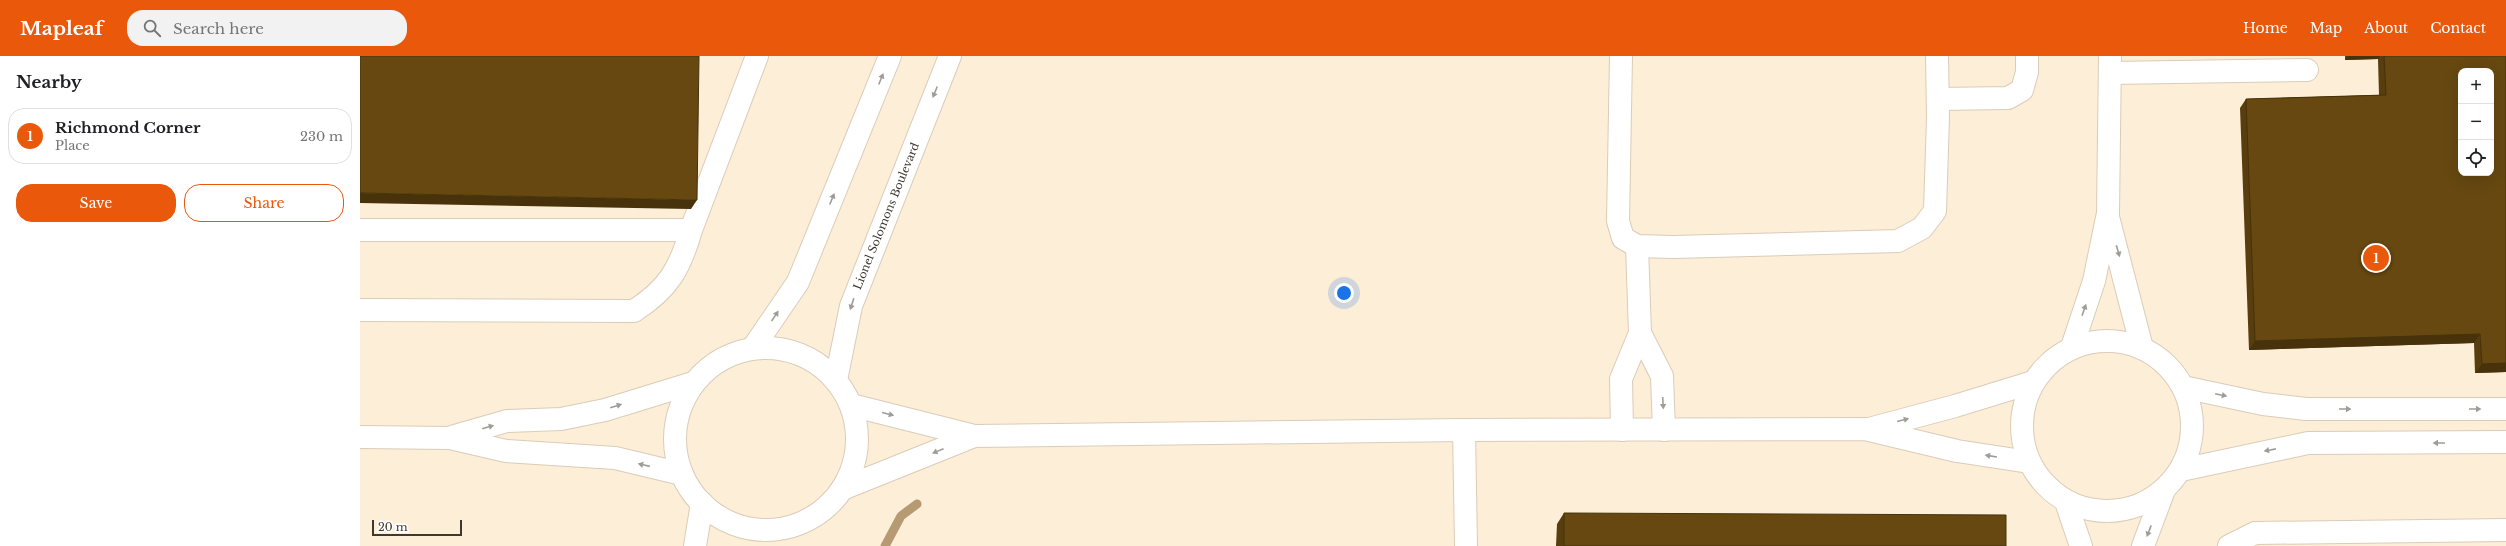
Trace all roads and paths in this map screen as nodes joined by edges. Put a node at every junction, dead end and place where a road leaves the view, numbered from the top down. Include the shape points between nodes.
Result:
1 (757, 56) edge
2 (890, 56) edge
3 (950, 56) edge
4 (1621, 56) edge
5 (1937, 56) edge
6 (2027, 56) edge
7 (2110, 64) edge
8 (2307, 70) dead end
9 (1938, 99) junction
10 (2108, 214) junction
11 (360, 230) edge
12 (691, 230) junction
13 (1637, 246) junction
14 (360, 310) edge
15 (1640, 333) junction
16 (2072, 347) junction
17 (753, 348) junction
18 (2142, 348) junction
19 (836, 380) junction
20 (2033, 382) junction
21 (693, 383) junction
22 (2183, 387) junction
23 (850, 405) junction
24 (2506, 409) edge
25 (1865, 429) junction
26 (1464, 430) junction
27 (1622, 430) junction
28 (1664, 430) junction
29 (360, 436) edge
30 (974, 436) junction
31 (450, 438) junction
32 (2506, 442) edge
33 (2029, 462) junction
34 (2181, 470) junction
35 (682, 474) junction
36 (842, 490) junction
37 (2164, 490) junction
38 (2066, 502) junction
39 (702, 504) junction
40 (2506, 530) edge
41 (775, 537) edge
42 (695, 546) edge
43 (1466, 546) edge
44 (2081, 546) edge
45 (2143, 546) edge
46 (2229, 546) edge

1 - 12 street
17 -> 2 street via 798,282
3 -> 19 street, Lionel Solomons Boulevard via 851,306
4 - 13 street via 1618,221 1623,238
5 - 9 street
6 - 9 street via 2027,72 2022,90 2008,98
7 - 8 street
7 - 10 street
9 - 13 street via 1935,211 1922,228 1898,241
16 -> 10 street via 2094,281
10 -> 18 street
11 - 12 street
12 - 14 street via 683,258 671,279 654,298 634,311
13 - 15 street
15 - 27 street via 1621,379
15 -> 28 street via 1662,376
16 - 18 street via 2107,340
16 - 20 street via 2050,362
17 - 19 street via 785,349 814,361
17 - 21 street via 723,357
18 - 22 street via 2159,358 2173,371
19 - 23 street
25 -> 20 street via 1955,406
20 - 33 street via 2022,408 2021,436
31 -> 21 street via 507,421 562,418 605,410
21 - 35 street via 681,403 674,434 678,465
22 -> 24 street via 2263,404 2306,409
22 - 34 street via 2192,414 2191,443
23 -> 30 street
23 - 36 street via 857,434 854,462
25 - 28 street
33 -> 25 street via 1957,451
26 - 27 street
26 - 30 street
26 - 43 street
27 - 28 street
29 - 31 street
30 -> 36 street
35 -> 31 street via 615,458 506,451
32 -> 34 street via 2308,443
33 - 38 street via 2038,478
34 - 37 street
35 - 39 street via 692,493
36 - 41 street via 823,511
37 - 38 street via 2143,504 2117,512 2091,511
37 -> 45 street
38 - 44 street
39 - 41 street via 714,515 740,527 769,531
39 - 42 street
40 - 46 street via 2255,533

